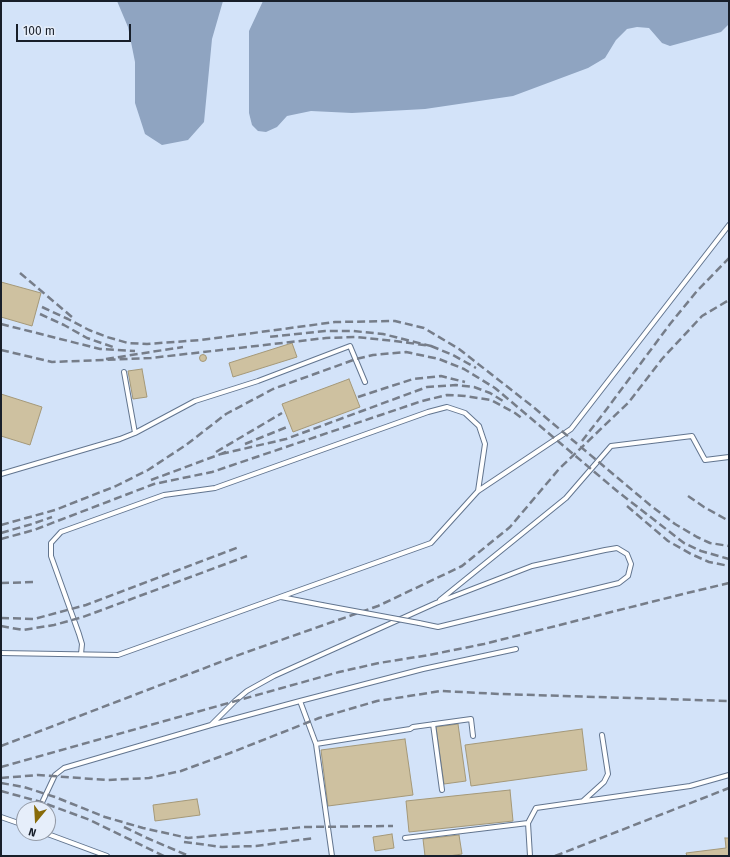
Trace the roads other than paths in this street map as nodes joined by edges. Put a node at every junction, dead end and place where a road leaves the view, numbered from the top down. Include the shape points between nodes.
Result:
1 (729, 225) edge
2 (124, 372) dead end
3 (365, 382) dead end
4 (135, 433) junction
5 (729, 457) edge
6 (1, 474) edge
7 (478, 491) junction
8 (281, 597) junction
9 (436, 603) junction
10 (516, 649) dead end
11 (1, 652) edge
12 (81, 654) junction
13 (300, 701) junction
14 (211, 724) junction
15 (433, 724) junction
16 (602, 735) dead end
17 (473, 736) dead end
18 (316, 744) junction
19 (729, 775) edge
20 (442, 790) dead end
21 (43, 801) edge
22 (583, 801) junction
23 (1, 817) edge
24 (16, 822) edge
25 (528, 823) junction
26 (56, 837) edge
27 (405, 838) dead end
28 (108, 856) edge
29 (332, 856) edge
30 (530, 856) edge

1 - 7 lane via 571,429
2 - 4 lane
3 - 4 lane via 350,346 258,381 195,401
4 - 6 lane
5 - 9 lane via 705,460 692,436 610,446 566,498
7 - 8 lane via 431,543
7 - 12 lane via 485,444 479,426 465,413 446,407 215,488 164,495 61,532 51,543 51,556 79,634
8 - 9 lane, bridge via 438,627 619,583 628,576 631,564 626,554 617,548 605,550 532,566
8 - 12 lane via 118,655
9 - 14 lane via 274,676 247,691
10 - 13 lane via 423,669
11 - 12 lane
13 - 14 lane
13 - 18 lane
14 - 21 lane via 64,768 55,775
15 - 17 lane via 471,719
15 - 18 lane
15 - 20 lane
16 - 22 lane via 608,774 604,782
18 - 29 lane
19 - 22 lane via 690,786
22 - 25 lane via 536,808
23 - 24 lane
25 - 27 lane
25 - 30 lane
26 - 28 lane

